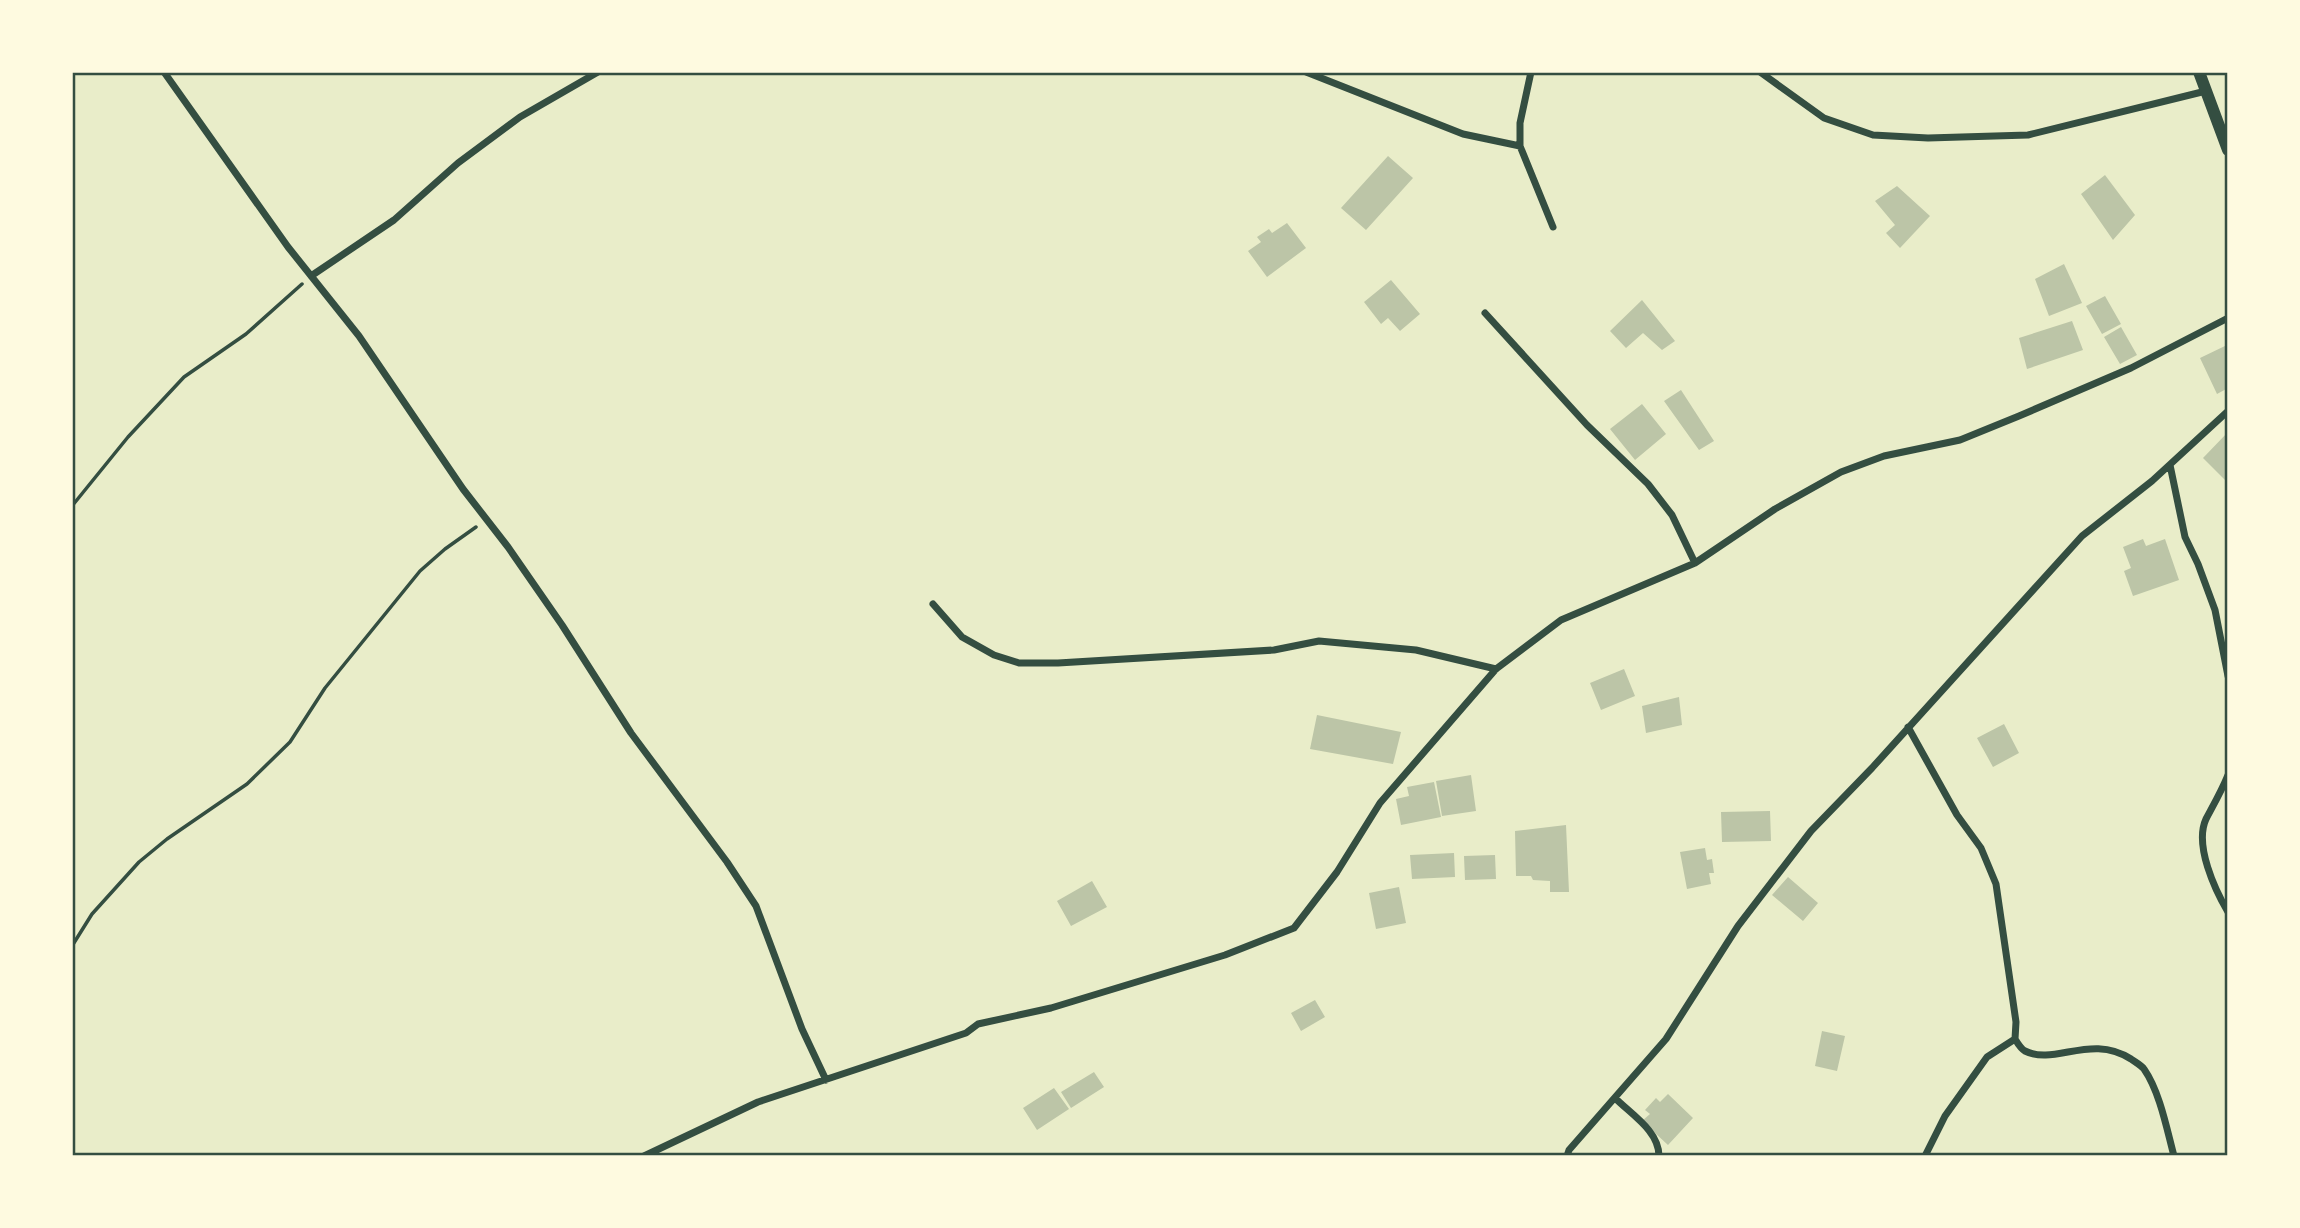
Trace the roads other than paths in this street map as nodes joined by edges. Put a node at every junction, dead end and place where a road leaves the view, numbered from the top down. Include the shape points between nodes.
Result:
1 (164, 72) edge
2 (598, 72) edge
3 (1306, 72) edge
4 (1531, 72) edge
5 (1760, 72) edge
6 (2199, 72) edge
7 (2206, 91) junction
8 (1520, 146) junction
9 (2228, 150) edge
10 (1553, 227) dead end
11 (311, 276) junction
12 (1485, 313) dead end
13 (2228, 318) edge
14 (2228, 411) edge
15 (2170, 465) junction
16 (1695, 563) junction
17 (933, 604) dead end
18 (1496, 669) junction
19 (2228, 676) edge
20 (1908, 727) junction
21 (2228, 775) edge
22 (2228, 912) edge
23 (2015, 1039) junction
24 (826, 1080) junction
25 (1615, 1098) junction
26 (644, 1156) edge
27 (1567, 1156) edge
28 (1659, 1156) edge
29 (1925, 1156) edge
30 (2174, 1156) edge

1 - 11 street
2 - 11 street via 520,117 458,163 394,220
3 - 8 street via 1463,134
4 - 8 street
5 - 7 street via 1824,118 1873,135 1928,138 2028,135
6 - 7 main road
7 - 9 main road
8 - 10 street
11 - 24 street via 359,336 562,625 631,733 756,906
12 - 16 street via 1648,484 1671,515
13 - 16 street via 2130,368 1960,440 1884,456 1841,472 1775,509
14 - 15 street
15 - 19 street via 2185,537 2215,610
15 - 20 street via 2082,536
16 - 18 street via 1561,620
17 - 18 street via 962,637 1019,663 1274,650 1319,640 1416,650
18 - 24 street via 1380,803 1337,872 1294,928 1226,955 1051,1008 978,1024 966,1033
20 - 23 street via 1957,815 1981,848 1996,884
20 - 25 street via 1811,831 1738,926 1666,1039
21 - 22 street via 2203,828 2213,887
23 - 29 street via 1987,1057 1945,1116
23 - 30 street via 2023,1051 2038,1055 2108,1049 2143,1067 2164,1113
24 - 26 street via 758,1102
25 - 27 street
25 - 28 street via 1653,1133

